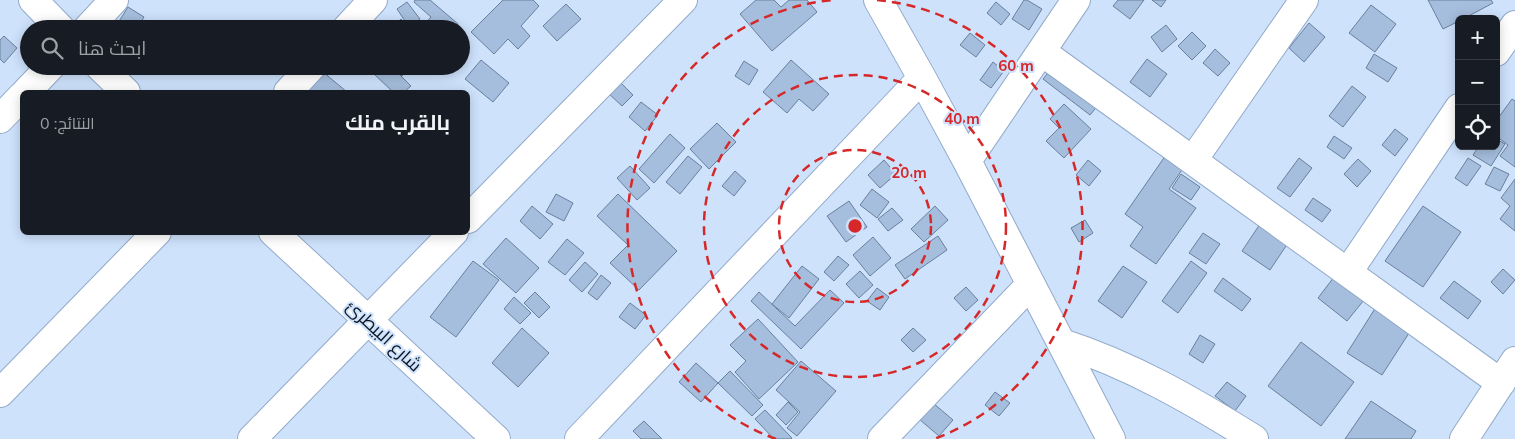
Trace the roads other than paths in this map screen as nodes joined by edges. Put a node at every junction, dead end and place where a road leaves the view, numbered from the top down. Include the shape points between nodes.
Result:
1 (33, 0) edge
2 (114, 0) edge
3 (683, 0) edge
4 (878, 0) edge
5 (1076, 0) edge
6 (1304, 0) edge
7 (52, 20) edge
8 (95, 20) edge
9 (1515, 25) edge
10 (1042, 52) junction
11 (1503, 53) edge
12 (42, 75) edge
13 (108, 75) edge
14 (304, 75) edge
15 (922, 78) junction
16 (28, 90) edge
17 (124, 90) edge
18 (290, 90) edge
19 (20, 98) edge
20 (1455, 114) edge
21 (0, 119) edge
22 (1192, 160) junction
23 (967, 162) junction
24 (470, 217) edge
25 (154, 235) edge
26 (276, 235) edge
27 (451, 235) edge
28 (1348, 272) junction
29 (1030, 284) junction
30 (367, 320) junction
31 (1062, 343) junction
32 (1508, 372) edge
33 (0, 393) edge
34 (252, 439) edge
35 (496, 439) edge
36 (579, 439) edge
37 (882, 439) edge
38 (1111, 439) edge
39 (1254, 439) edge
40 (1464, 439) edge

1 - 7 street
2 - 8 street
3 - 24 street
4 - 15 street
5 - 10 street
6 - 22 street
9 - 11 street
10 - 22 street
10 - 23 street
12 - 16 street
13 - 17 street
14 - 18 street
15 - 23 street
15 - 36 street
19 - 21 street
20 - 28 street
22 - 28 street
23 - 29 street
25 - 33 street
26 - 30 street, شارع البيطرئ
27 - 30 street
28 - 32 street
29 - 31 street
29 - 37 street
30 - 34 street
30 - 35 street, شارع البيطرئ
31 - 38 street
31 - 39 street via 1097,354 1170,389
32 - 40 street

